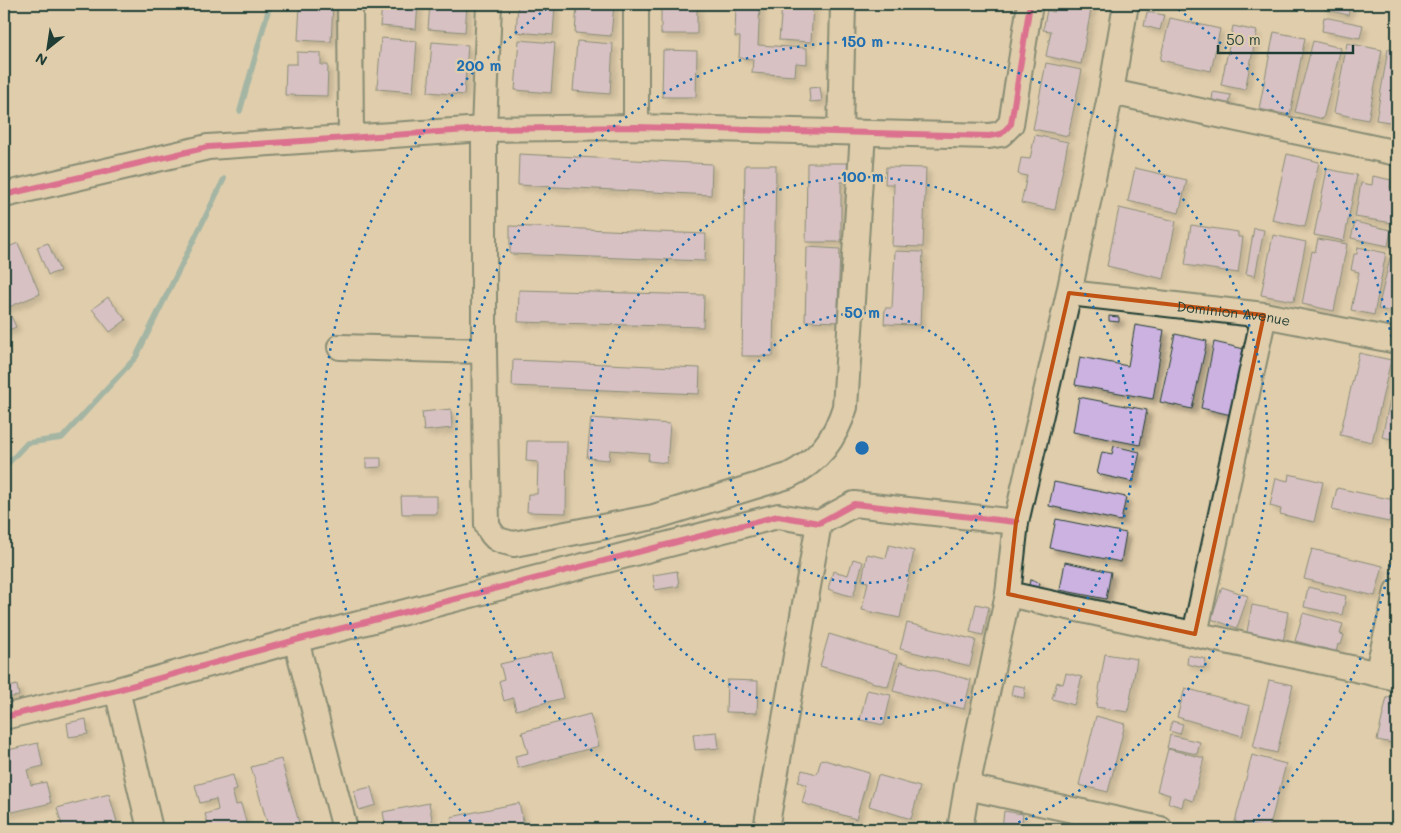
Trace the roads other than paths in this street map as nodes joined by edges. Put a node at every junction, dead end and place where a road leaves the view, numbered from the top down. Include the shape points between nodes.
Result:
1 (350, 4) edge
2 (489, 4) edge
3 (636, 4) edge
4 (843, 4) edge
5 (1030, 4) edge
6 (1126, 4) edge
7 (1111, 92) junction
8 (636, 128) junction
9 (484, 130) junction
10 (851, 133) junction
11 (351, 138) junction
12 (1397, 153) edge
13 (4, 195) edge
14 (1068, 293) junction
15 (1264, 315) junction
16 (1397, 341) edge
17 (340, 347) dead end
18 (484, 351) junction
19 (1016, 522) junction
20 (819, 523) junction
21 (1397, 591) edge
22 (1008, 594) junction
23 (1195, 634) junction
24 (296, 640) junction
25 (1387, 676) edge
26 (117, 690) junction
27 (4, 717) edge
28 (967, 787) junction
29 (150, 829) edge
30 (345, 829) edge
31 (766, 829) edge
32 (960, 829) edge
33 (1160, 829) edge

1 - 11 street
2 - 9 street
3 - 8 street
4 - 10 street
5 - 10 street via 1011,124 1001,134
6 - 7 street
7 - 12 street
7 - 14 street
8 - 9 street
8 - 10 street
9 - 11 street
9 - 18 street
10 - 18 street via 845,407 831,438 805,468 654,517 514,544 501,542 487,525
11 - 13 street via 208,147
14 - 15 street, Dominion Avenue
14 - 19 street
15 - 16 street, Dominion Avenue
15 - 23 street
17 - 18 street
19 - 20 street via 854,504
19 - 22 street
20 - 24 street via 778,516
20 - 31 street
21 - 25 street
22 - 23 street
22 - 28 street
23 - 25 street
24 - 26 street
24 - 30 street
26 - 27 street
26 - 29 street
28 - 32 street
28 - 33 street

